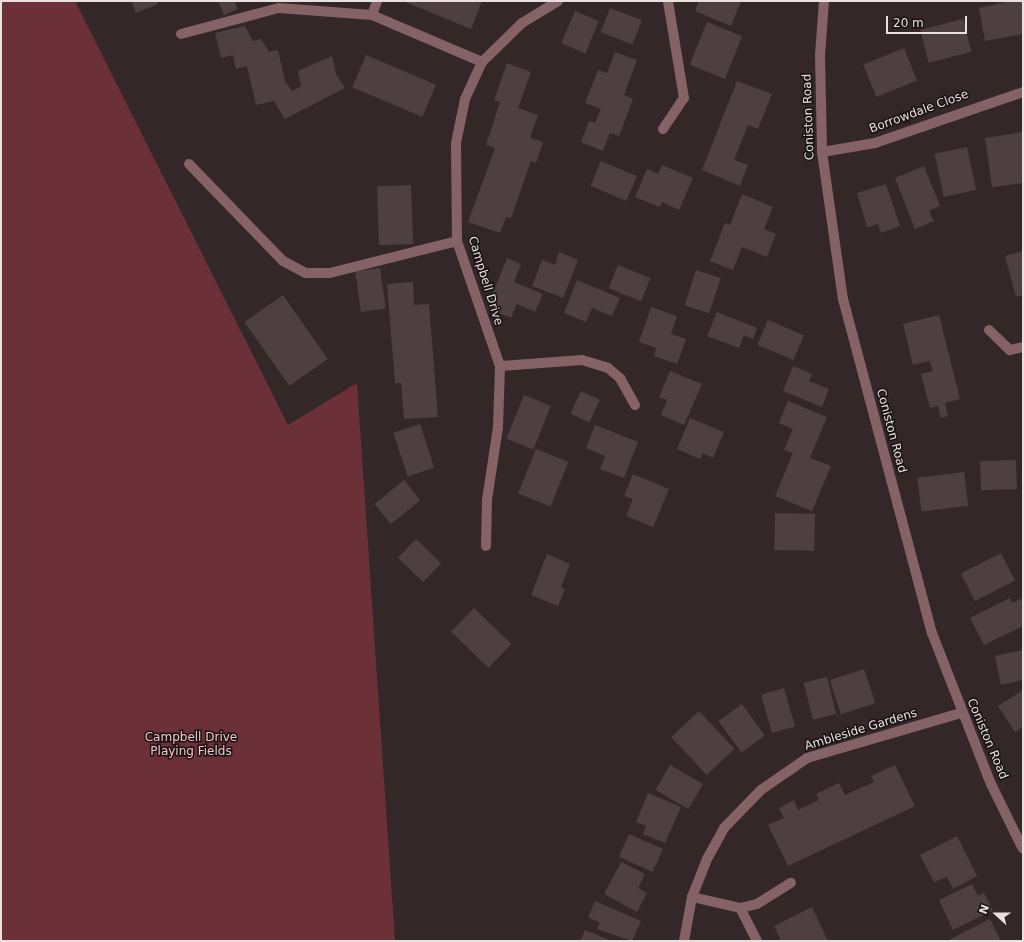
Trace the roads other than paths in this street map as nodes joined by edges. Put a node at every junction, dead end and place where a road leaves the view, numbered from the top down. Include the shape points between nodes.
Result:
1 (377, 1) edge
2 (558, 1) edge
3 (668, 1) edge
4 (824, 1) edge
5 (372, 15) junction
6 (181, 34) dead end
7 (482, 62) junction
8 (1023, 92) edge
9 (663, 129) dead end
10 (822, 152) junction
11 (189, 164) dead end
12 (457, 241) junction
13 (988, 330) dead end
14 (1023, 347) edge
15 (500, 366) junction
16 (635, 405) dead end
17 (486, 546) dead end
18 (961, 713) junction
19 (1023, 849) edge
20 (791, 884) dead end
21 (692, 897) junction
22 (740, 908) junction
23 (684, 941) edge
24 (757, 941) edge

1 - 5 street
2 - 7 street, Campbell Drive via 522,23
3 - 9 street via 684,98
4 - 10 street, Coniston Road via 820,55
5 - 6 street via 279,8
5 - 7 street
7 - 12 street, Campbell Drive via 464,99 456,143
8 - 10 street, Borrowdale Close via 875,143
10 - 18 street, Coniston Road via 843,299 915,574
11 - 12 street via 283,261 306,273 330,273
12 - 15 street, Campbell Drive
13 - 14 street via 1010,350
15 - 16 street via 582,360 608,368 620,378
15 - 17 street, Campbell Drive via 498,427 487,500
18 - 19 street, Coniston Road
18 - 21 street, Ambleside Gardens via 807,758 761,790 724,828
20 - 22 street via 757,904
21 - 22 street
21 - 23 street, Ambleside Gardens
22 - 24 street

